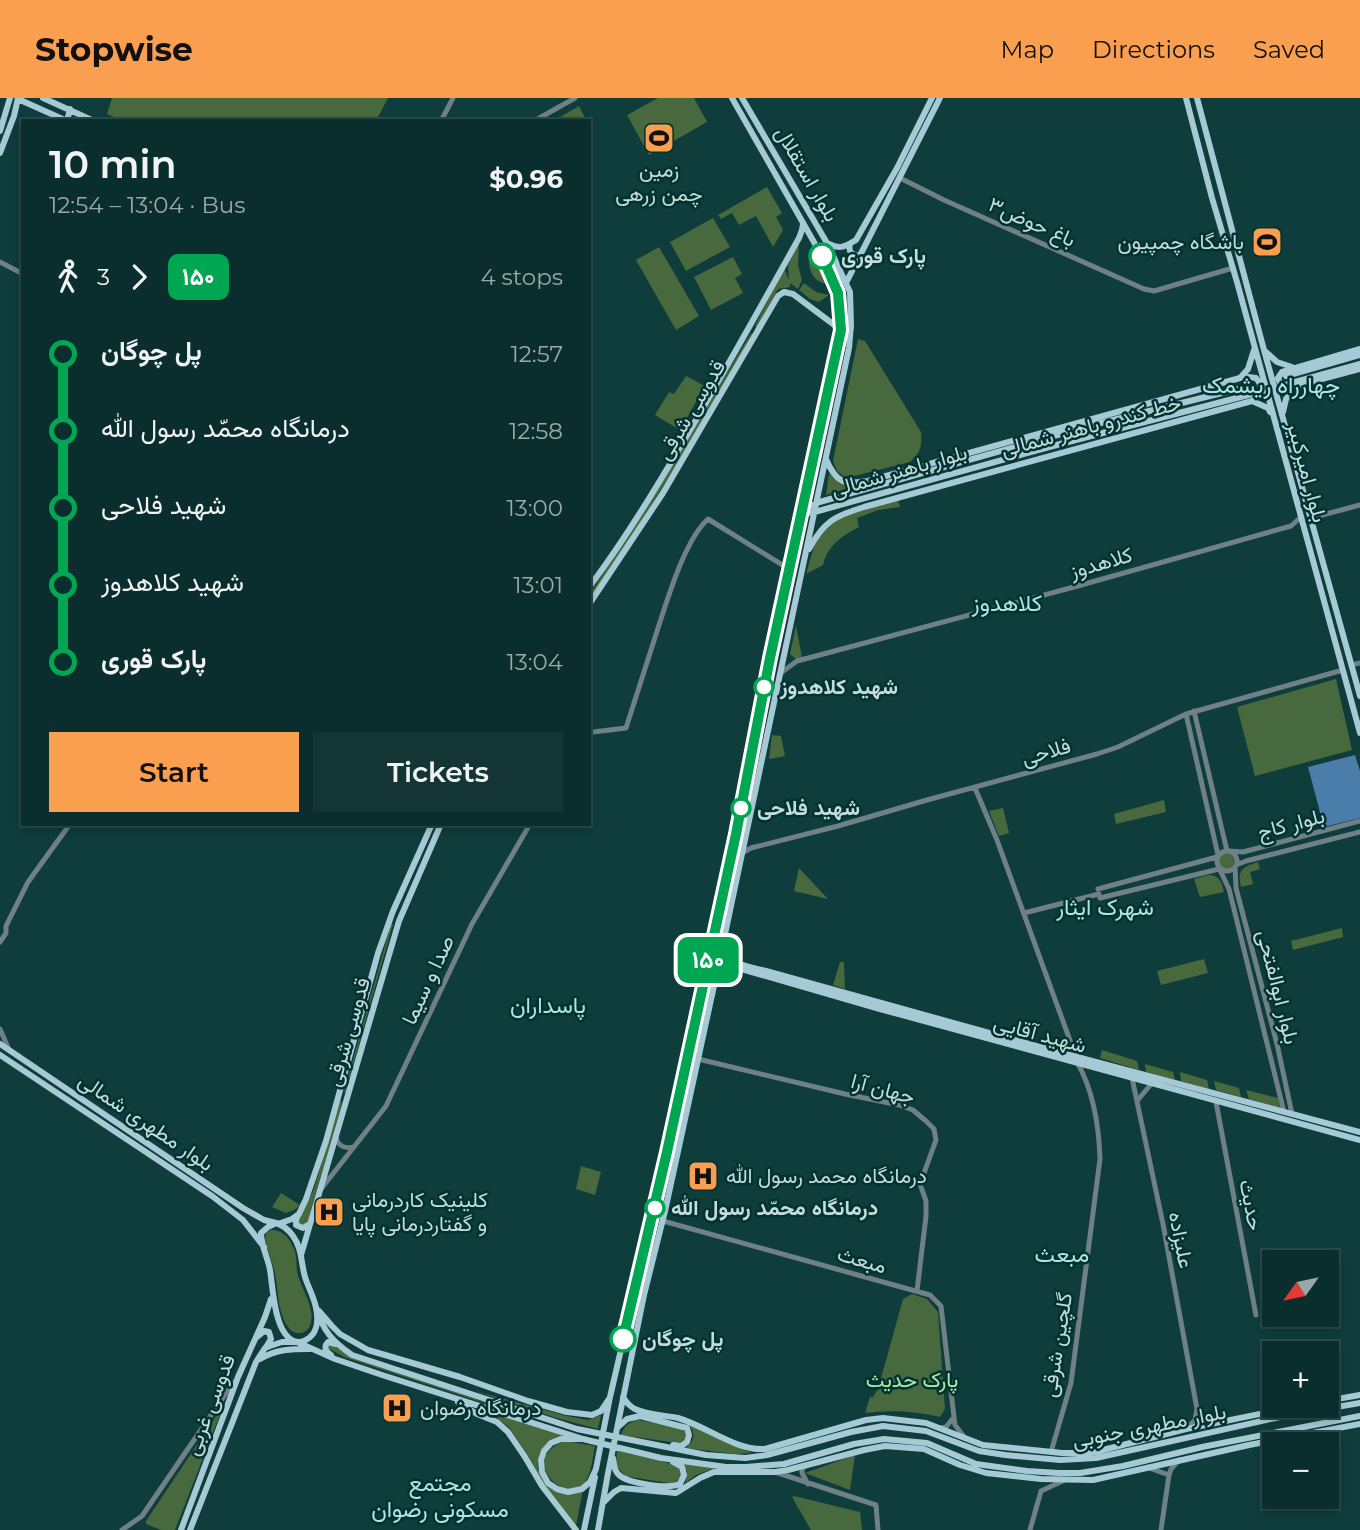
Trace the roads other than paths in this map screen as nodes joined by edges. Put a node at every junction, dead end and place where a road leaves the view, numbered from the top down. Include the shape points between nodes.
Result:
1 (10, 98) edge
2 (18, 98) edge
3 (43, 98) edge
4 (453, 98) edge
5 (575, 98) edge
6 (932, 98) edge
7 (940, 98) edge
8 (1185, 98) edge
9 (1197, 98) edge
10 (742, 99) edge
11 (733, 101) edge
12 (70, 109) junction
13 (63, 119) edge
14 (68, 119) edge
15 (90, 119) edge
16 (442, 119) edge
17 (538, 119) edge
18 (0, 131) edge
19 (0, 153) edge
20 (900, 178) junction
21 (870, 215) junction
22 (878, 219) junction
23 (803, 222) junction
24 (827, 243) junction
25 (850, 244) junction
26 (859, 256) junction
27 (0, 261) edge
28 (1233, 268) junction
29 (21, 273) edge
30 (1245, 279) junction
31 (1237, 282) junction
32 (846, 283) junction
33 (751, 324) junction
34 (759, 330) junction
35 (841, 330) junction
36 (1254, 347) junction
37 (1360, 349) edge
38 (1264, 350) junction
39 (1360, 355) edge
40 (1360, 364) edge
41 (1294, 368) junction
42 (1360, 369) edge
43 (1286, 376) dead end
44 (1240, 378) junction
45 (1288, 384) dead end
46 (1250, 386) dead end
47 (1296, 386) junction
48 (1252, 397) junction
49 (1278, 419) junction
50 (1072, 424) junction
51 (1093, 425) junction
52 (1005, 442) junction
53 (825, 458) junction
54 (977, 458) junction
55 (1295, 463) junction
56 (1287, 464) junction
57 (983, 466) junction
58 (1011, 466) junction
59 (931, 472) junction
60 (934, 480) junction
61 (868, 481) junction
62 (885, 484) junction
63 (896, 489) junction
64 (866, 498) junction
65 (878, 502) junction
66 (816, 503) junction
67 (1360, 505) edge
68 (803, 511) junction
69 (813, 514) junction
70 (1301, 517) junction
71 (1311, 518) junction
72 (1291, 526) junction
73 (1306, 536) junction
74 (806, 554) junction
75 (789, 569) junction
76 (591, 585) edge
77 (591, 601) edge
78 (785, 656) junction
79 (797, 662) junction
80 (1360, 663) edge
81 (1351, 665) junction
82 (1343, 670) junction
83 (782, 672) junction
84 (1360, 696) edge
85 (1194, 711) junction
86 (1186, 714) junction
87 (1360, 733) edge
88 (591, 734) edge
89 (751, 754) junction
90 (763, 755) junction
91 (1210, 780) junction
92 (1202, 782) junction
93 (975, 788) junction
94 (1360, 821) edge
95 (70, 826) edge
96 (431, 826) edge
97 (440, 826) edge
98 (529, 826) edge
99 (1336, 828) junction
100 (1360, 832) edge
101 (1338, 837) junction
102 (745, 839) junction
103 (1226, 842) junction
104 (1216, 843) junction
105 (751, 848) junction
106 (1228, 851) junction
107 (1243, 852) junction
108 (742, 853) junction
109 (1218, 856) junction
110 (1208, 861) junction
111 (1246, 861) junction
112 (1236, 866) junction
113 (1219, 869) junction
114 (1209, 870) junction
115 (1143, 877) junction
116 (1145, 886) junction
117 (1233, 888) junction
118 (1099, 894) junction
119 (1024, 913) junction
120 (391, 918) junction
121 (399, 920) junction
122 (0, 942) edge
123 (722, 947) junction
124 (1250, 959) junction
125 (731, 963) junction
126 (716, 978) junction
127 (0, 1029) edge
128 (0, 1044) edge
129 (9, 1050) junction
130 (0, 1055) edge
131 (698, 1059) junction
132 (1077, 1060) junction
133 (1090, 1066) junction
134 (1085, 1076) junction
135 (1132, 1078) junction
136 (1152, 1083) junction
137 (1137, 1101) junction
138 (1216, 1102) junction
139 (1284, 1112) junction
140 (1293, 1115) junction
141 (1360, 1132) edge
142 (336, 1138) junction
143 (1360, 1140) edge
144 (354, 1147) junction
145 (319, 1191) junction
146 (247, 1211) junction
147 (299, 1214) junction
148 (243, 1220) junction
149 (663, 1221) junction
150 (277, 1224) junction
151 (309, 1224) junction
152 (264, 1247) junction
153 (301, 1255) junction
154 (917, 1291) junction
155 (273, 1294) junction
156 (316, 1307) junction
157 (1256, 1315) dead end
158 (255, 1339) junction
159 (297, 1342) junction
160 (338, 1345) junction
161 (265, 1349) junction
162 (312, 1349) junction
163 (335, 1359) junction
164 (256, 1362) junction
165 (238, 1377) junction
166 (1360, 1395) edge
167 (451, 1397) junction
168 (610, 1397) junction
169 (623, 1397) junction
170 (1339, 1399) edge
171 (1360, 1403) edge
172 (1339, 1407) edge
173 (1197, 1409) junction
174 (1262, 1414) edge
175 (1360, 1416) edge
176 (883, 1418) junction
177 (954, 1418) junction
178 (1275, 1418) edge
179 (1209, 1424) junction
180 (1360, 1424) edge
181 (867, 1428) junction
182 (940, 1428) junction
183 (617, 1429) junction
184 (1186, 1429) junction
185 (583, 1438) junction
186 (965, 1438) junction
187 (801, 1439) junction
188 (815, 1441) junction
189 (927, 1443) junction
190 (1224, 1443) junction
191 (652, 1445) junction
192 (1121, 1449) junction
193 (933, 1451) junction
194 (1051, 1452) junction
195 (611, 1455) junction
196 (1204, 1455) junction
197 (661, 1458) junction
198 (1180, 1460) junction
199 (806, 1465) junction
200 (1148, 1467) junction
201 (596, 1469) junction
202 (1098, 1471) junction
203 (775, 1472) junction
204 (1111, 1475) junction
205 (1169, 1475) junction
206 (1030, 1478) junction
207 (1065, 1480) junction
208 (808, 1483) junction
209 (1041, 1491) junction
210 (603, 1504) junction
211 (122, 1530) edge
212 (181, 1530) edge
213 (192, 1530) edge
214 (576, 1530) edge
215 (584, 1530) edge
216 (598, 1530) edge
217 (878, 1530) edge
218 (1030, 1530) edge
219 (1161, 1530) edge

1 - 18 main road
2 - 13 main road
2 - 19 main road
3 - 12 main road
4 - 16 street
5 - 17 street
6 - 21 main road
7 - 20 main road
8 - 28 main road, بلوار امیرکبیر
9 - 30 main road, بلوار امیرکبیر
10 - 11 main road
10 - 24 main road, بلوار استقلال
11 - 23 main road, بلوار استقلال
12 - 14 main road
12 - 15 main road
20 - 22 main road
20 - 28 street, باغ حوض۳ via 1144,289 1154,291
21 - 22 main road
21 - 25 main road
22 - 26 main road
23 - 33 main road, قدوسی شرقی via 801,234
23 - 35 main road, بلوار استقلال via 838,293
24 - 25 main road via 836,247
24 - 32 main road, بلوار استقلال
25 - 26 main road via 851,253
26 - 32 main road
27 - 29 street
28 - 31 main road, بلوار امیرکبیر
30 - 31 main road
30 - 38 main road, بلوار امیرکبیر
31 - 36 main road, بلوار امیرکبیر
32 - 53 main road, بلوار استقلال via 851,306 849,348
33 - 34 main road
33 - 76 main road, قدوسی شرقی via 657,485
34 - 35 main road, قدوسی شرقی via 784,292
34 - 77 main road, قدوسی شرقی via 663,493
35 - 68 main road, بلوار استقلال
36 - 44 main road via 1248,369
36 - 49 main road, بلوار امیرکبیر
37 - 41 main road
38 - 41 main road via 1277,362
38 - 49 main road, بلوار امیرکبیر
39 - 43 main road
40 - 45 main road
41 - 47 main road via 1278,378 1284,388
42 - 47 main road
44 - 48 main road via 1256,378 1261,384 1262,393
44 - 50 main road, خط کندرو باهنر شمالی
46 - 51 main road, بلوار باهنر شمالی
47 - 49 main road
48 - 49 main road
48 - 57 main road, بلوار باهنر شمالی
48 - 58 main road, خط کندرو باهنر شمالی
49 - 55 main road, بلوار امیرکبیر
49 - 56 main road, بلوار امیرکبیر
50 - 51 main road
50 - 52 main road, خط کندرو باهنر شمالی
51 - 54 main road, بلوار باهنر شمالی
52 - 54 main road
52 - 61 main road, خط کندرو باهنر شمالی
53 - 61 main road, خط کندرو باهنر شمالی via 843,482
53 - 66 main road, بلوار استقلال
54 - 59 main road, بلوار باهنر شمالی
55 - 56 main road
55 - 71 main road, بلوار امیرکبیر
56 - 70 main road, بلوار امیرکبیر
57 - 58 main road
57 - 60 main road, بلوار باهنر شمالی
58 - 65 main road, خط کندرو باهنر شمالی
59 - 60 main road
59 - 62 main road, بلوار باهنر شمالی
60 - 63 main road, بلوار باهنر شمالی
61 - 62 main road
62 - 66 main road, بلوار باهنر شمالی
63 - 64 main road, بلوار باهنر شمالی
63 - 65 main road
64 - 65 main road
64 - 69 main road, بلوار باهنر شمالی
65 - 74 main road, خط کندرو باهنر شمالی via 830,520
66 - 68 main road, بلوار باهنر شمالی
66 - 69 main road, بلوار استقلال
67 - 71 street
68 - 69 main road, بلوار باهنر شمالی
68 - 75 main road, بلوار استقلال
69 - 74 main road, بلوار استقلال
70 - 72 street, کلاهدوز
70 - 73 main road, بلوار امیرکبیر
71 - 81 main road, بلوار امیرکبیر
72 - 73 street
72 - 79 street, کلاهدوز
73 - 82 main road, بلوار امیرکبیر
74 - 78 main road, بلوار استقلال
75 - 88 street via 708,519 700,525 674,579 626,728
75 - 89 main road, بلوار استقلال
78 - 79 street
78 - 83 main road, بلوار استقلال
79 - 83 street, کلاهدوز
80 - 81 street
81 - 84 main road, بلوار امیرکبیر
82 - 85 street, فلاحی
82 - 87 main road, بلوار امیرکبیر
83 - 90 main road, بلوار استقلال
85 - 86 street, فلاحی
85 - 91 street
86 - 92 street
86 - 93 street, فلاحی via 1118,747
89 - 90 main road
89 - 168 main road, بلوار استقلال
90 - 102 main road, بلوار استقلال
91 - 92 street
91 - 103 street
92 - 104 street
93 - 105 street, فلاحی
93 - 119 street, گلچین شرقی
94 - 99 street, بلوار کاج
95 - 122 street via 28,882
96 - 120 main road, قدوسی شرقی
97 - 121 main road, قدوسی شرقی
98 - 144 street, صدا و سیما via 471,924 386,1106
99 - 101 street
99 - 107 street, بلوار کاج
100 - 101 street, بلوار کاج
101 - 111 street, بلوار کاج
102 - 105 street
102 - 108 main road, بلوار استقلال
103 - 104 street via 1222,847
103 - 106 street
104 - 109 street
105 - 108 street, فلاحی
106 - 107 street, بلوار کاج
106 - 109 street
106 - 112 street via 1236,857
107 - 111 street via 1240,858
108 - 123 main road, بلوار استقلال
109 - 110 street
109 - 113 street
110 - 114 street
110 - 115 street
111 - 112 street, بلوار کاج
112 - 113 street via 1226,872
112 - 117 street, بلوار ابوالفتحی
113 - 114 street
113 - 117 street, بلوار ابوالفتحی
114 - 116 street
115 - 116 street
115 - 118 street
116 - 118 street
117 - 124 street, بلوار ابوالفتحی
118 - 119 street
119 - 132 street, گلچین شرقی
120 - 121 main road
120 - 147 main road, قدوسی شرقی via 326,1141
121 - 142 main road, قدوسی شرقی
123 - 125 main road
123 - 126 main road, بلوار استقلال
124 - 139 street, بلوار ابوالفتحی
124 - 140 street, بلوار ابوالفتحی
125 - 126 main road
125 - 132 main road, شهید آقایی
126 - 131 main road, بلوار استقلال
127 - 129 street
128 - 129 main road, بلوار مطهرى شمالى
129 - 146 main road, بلوار مطهرى شمالى
130 - 148 main road, بلوار مطهرى شمالى
131 - 149 main road, بلوار استقلال
131 - 154 street, جهان آرا via 899,1105 926,1121 936,1140 920,1184 926,1216
132 - 133 main road, شهید آقایی
132 - 134 street, گلچین شرقی
132 - 139 main road, شهید آقایی
133 - 134 street
133 - 135 main road, شهید آقایی
134 - 194 street, گلچین شرقی via 1100,1159 1071,1383
135 - 136 main road, شهید آقایی
135 - 137 street, علیزاده
136 - 137 street
136 - 138 main road, شهید آقایی
137 - 173 street, علیزاده
138 - 143 main road, شهید آقایی
138 - 157 street, حدیث
139 - 140 main road, شهید آقایی
140 - 141 main road, شهید آقایی
142 - 144 street via 344,1148
142 - 145 main road, قدوسی شرقی
144 - 145 street, صدا و سیما
145 - 151 main road, قدوسی شرقی
146 - 148 main road
146 - 150 main road, بلوار مطهرى شمالى
147 - 150 main road
147 - 151 main road via 296,1225 303,1228
148 - 152 main road, بلوار مطهرى شمالى
149 - 154 street, مبعث
149 - 169 main road, بلوار استقلال
150 - 152 main road via 261,1233
150 - 153 main road via 288,1229
151 - 153 main road, قدوسی شرقی
152 - 155 main road
153 - 156 main road
154 - 177 street, مبعث via 941,1306
155 - 158 main road, قدوسی غربی
155 - 159 main road via 280,1323
156 - 159 main road via 314,1333
156 - 160 main road via 323,1328
156 - 168 main road via 337,1331 368,1350 567,1412 592,1415 601,1411
158 - 161 main road via 269,1332 271,1339
158 - 165 main road, قدوسی غربی
159 - 161 main road, قدوسی غربی
159 - 162 main road
160 - 163 main road via 328,1342 326,1346
160 - 191 main road, بلوار مطهری جنوبی via 352,1355 577,1429
161 - 164 main road, قدوسی غربی
162 - 163 main road
162 - 164 main road via 271,1352
163 - 167 main road
164 - 213 main road, قدوسی غربی
165 - 211 street via 142,1516
165 - 212 main road, قدوسی غربی
166 - 170 main road
167 - 185 main road, بلوار مطهری جنوبی
167 - 214 main road via 508,1432
168 - 201 main road, بلوار استقلال
169 - 183 main road, بلوار استقلال
169 - 187 main road via 635,1409 685,1421 751,1449
171 - 172 main road, بلوار مطهری جنوبی
173 - 179 street, علیزاده
173 - 184 street via 1195,1420
174 - 179 main road
175 - 190 main road, بلوار مطهری جنوبی
176 - 181 main road
176 - 182 main road
176 - 187 main road
177 - 182 street
177 - 186 street
178 - 192 main road, بلوار مطهری جنوبی
179 - 184 main road
180 - 196 main road
181 - 188 main road, بلوار مطهری جنوبی
181 - 192 main road, بلوار مطهری جنوبی via 902,1427 979,1451 1060,1460 1096,1458
182 - 186 main road
183 - 191 main road via 627,1419 640,1416 689,1431 685,1444
183 - 195 main road, بلوار استقلال
184 - 192 main road
185 - 197 main road, بلوار مطهری جنوبی
185 - 201 main road via 561,1439 548,1446 541,1460 542,1472 556,1489 568,1492 587,1486
186 - 194 main road via 983,1445
187 - 188 main road
188 - 191 main road, بلوار مطهری جنوبی via 745,1458
189 - 193 main road
189 - 197 main road, بلوار مطهری جنوبی via 884,1439 784,1464 746,1468
189 - 202 main road, بلوار مطهری جنوبی via 976,1464 1059,1473
190 - 196 main road
190 - 202 main road, بلوار مطهری جنوبی
192 - 194 main road
193 - 199 main road via 885,1446
193 - 206 main road via 974,1470
195 - 197 main road via 617,1472 626,1480 676,1486 684,1471
195 - 210 main road, بلوار استقلال
196 - 198 main road
198 - 200 main road
198 - 205 street
199 - 203 main road
199 - 208 street via 802,1473
200 - 204 main road
200 - 205 street
201 - 215 main road, بلوار استقلال
202 - 204 main road
203 - 208 street
203 - 210 main road via 714,1472 671,1493 621,1488
204 - 207 main road
205 - 219 street
206 - 207 main road
206 - 209 street
207 - 209 street
208 - 217 street via 876,1505
209 - 218 street
210 - 216 main road, بلوار استقلال

